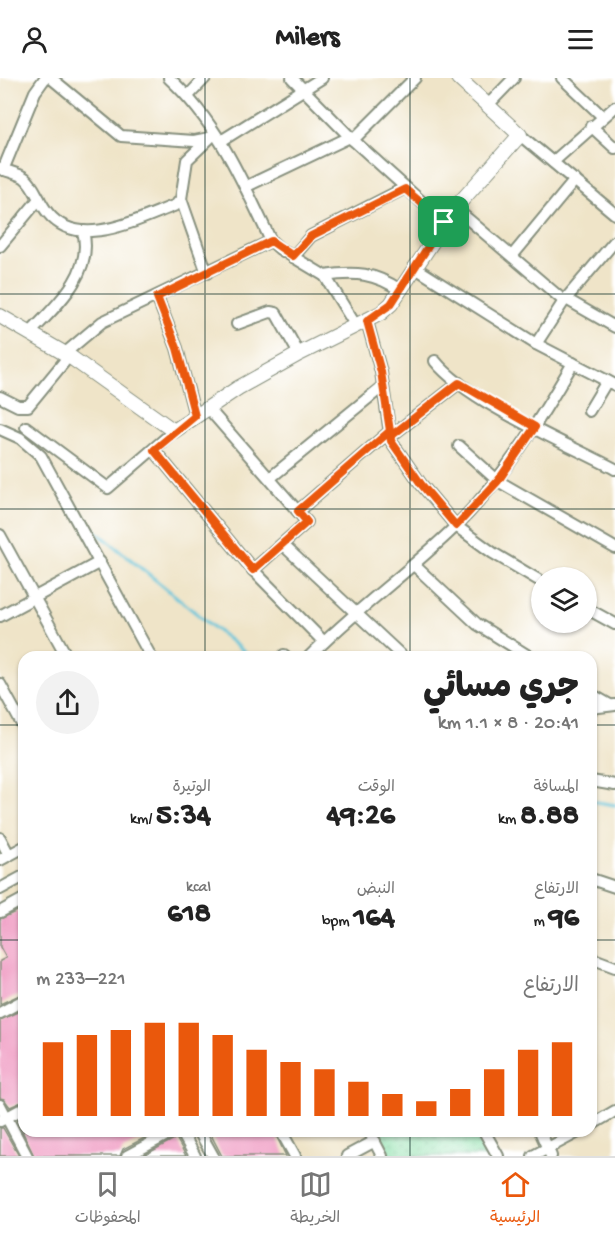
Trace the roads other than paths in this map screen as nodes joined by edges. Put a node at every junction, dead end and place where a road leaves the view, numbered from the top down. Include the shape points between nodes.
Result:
1 (45, 78) edge
2 (51, 78) edge
3 (169, 78) edge
4 (205, 78) edge
5 (292, 78) edge
6 (322, 78) edge
7 (415, 78) edge
8 (458, 78) edge
9 (514, 78) edge
10 (562, 78) edge
11 (303, 92) junction
12 (188, 96) junction
13 (488, 106) junction
14 (615, 107) edge
15 (602, 116) junction
16 (591, 126) junction
17 (520, 135) junction
18 (216, 138) junction
19 (352, 139) junction
20 (615, 148) edge
21 (554, 162) junction
22 (2, 169) edge
23 (575, 180) junction
24 (245, 186) junction
25 (405, 189) junction
26 (181, 199) junction
27 (39, 200) junction
28 (455, 208) junction
29 (615, 214) edge
30 (444, 222) junction
31 (83, 231) junction
32 (271, 241) junction
33 (615, 241) edge
34 (0, 246) edge
35 (293, 256) junction
36 (512, 256) junction
37 (414, 267) junction
38 (207, 273) junction
39 (326, 276) junction
40 (400, 290) junction
41 (157, 297) junction
42 (565, 300) junction
43 (0, 316) edge
44 (237, 324) dead end
45 (362, 324) junction
46 (615, 327) edge
47 (30, 333) junction
48 (536, 344) junction
49 (299, 354) junction
50 (67, 355) junction
51 (435, 361) dead end
52 (573, 363) junction
53 (615, 371) edge
54 (459, 383) junction
55 (610, 383) edge
56 (383, 386) junction
57 (0, 397) edge
58 (208, 408) junction
59 (589, 411) dead end
60 (195, 416) junction
61 (26, 427) dead end
62 (535, 427) junction
63 (0, 429) edge
64 (174, 432) junction
65 (390, 433) junction
66 (459, 447) dead end
67 (154, 450) junction
68 (615, 469) edge
69 (270, 478) junction
70 (498, 481) junction
71 (298, 511) junction
72 (456, 526) junction
73 (0, 535) edge
74 (283, 545) junction
75 (615, 548) edge
76 (100, 562) junction
77 (414, 565) junction
78 (253, 570) junction
79 (531, 575) edge
80 (34, 598) junction
81 (355, 614) junction
82 (597, 614) edge
83 (0, 616) edge
84 (615, 624) edge
85 (324, 642) junction
86 (64, 651) edge
87 (148, 651) edge
88 (315, 651) edge
89 (396, 651) edge
90 (520, 651) edge
91 (0, 684) edge
92 (597, 697) edge
93 (612, 705) edge
94 (597, 707) edge
95 (18, 717) edge
96 (597, 782) edge
97 (615, 785) edge
98 (0, 838) edge
99 (18, 850) edge
100 (4, 858) edge
101 (18, 879) edge
102 (597, 881) edge
103 (615, 887) edge
104 (0, 889) edge
105 (18, 902) edge
106 (0, 912) edge
107 (597, 960) edge
108 (615, 967) edge
109 (18, 1003) edge
110 (0, 1013) edge
111 (0, 1105) edge
112 (18, 1111) edge
113 (614, 1115) edge
114 (3, 1119) edge
115 (597, 1122) edge
116 (163, 1137) edge
117 (184, 1137) edge
118 (202, 1137) edge
119 (284, 1137) edge
120 (371, 1137) edge
121 (372, 1137) edge
122 (487, 1137) edge
123 (543, 1137) edge
124 (571, 1137) edge
125 (550, 1152) edge
126 (27, 1156) edge
127 (127, 1156) edge
128 (195, 1156) edge
129 (213, 1156) edge
130 (295, 1156) edge
131 (347, 1156) edge
132 (381, 1156) edge
133 (498, 1156) edge
134 (533, 1156) edge

1 - 22 street via 35,92
2 - 18 street via 121,136 194,141
3 - 12 street
4 - 12 street
5 - 11 street
6 - 11 street
7 - 19 street
8 - 13 street
9 - 13 street
10 - 15 street
11 - 18 street
11 - 19 street
12 - 18 street
13 - 17 street
14 - 15 street
15 - 16 street
16 - 20 street
16 - 21 street
17 - 21 street
17 - 28 street
18 - 24 street
18 - 26 street via 187,160
19 - 24 street
19 - 25 street
21 - 23 street
22 - 27 street via 28,180
23 - 29 street
23 - 36 street
24 - 32 street
25 - 30 street
25 - 35 street via 311,236
26 - 31 street via 176,205 133,221 94,232
26 - 38 street
27 - 31 street via 56,220
27 - 34 street
28 - 30 street
28 - 36 street
30 - 37 street
31 - 47 street via 87,254 80,272
32 - 35 street
32 - 38 street
33 - 42 street
35 - 39 street
36 - 42 street
37 - 40 street
37 - 48 street
38 - 41 street
39 - 40 street via 361,273 376,276
39 - 45 street
40 - 45 street via 386,309
41 - 50 street via 102,322
41 - 60 street via 177,348
42 - 46 street
42 - 48 street
43 - 47 street
44 - 49 street via 276,313
45 - 49 street
45 - 56 street
47 - 50 street
48 - 52 street
49 - 58 street
50 - 57 street via 28,406 18,406
50 - 64 street
51 - 54 street
52 - 55 street
52 - 62 street
53 - 55 street
54 - 62 street
54 - 65 street
55 - 59 street
56 - 65 street
56 - 69 street
58 - 60 street
58 - 69 street
60 - 64 street
61 - 67 street via 106,488
62 - 68 street
62 - 70 street
63 - 76 street via 20,438 41,456
64 - 67 street
65 - 71 street
65 - 72 street via 421,484
66 - 70 street
67 - 78 street
69 - 71 street
70 - 72 street
70 - 75 street
71 - 74 street via 307,522
72 - 77 street
72 - 79 street
73 - 80 street
74 - 78 street
74 - 81 street
76 - 80 street
76 - 87 street
77 - 81 street
77 - 90 street via 477,624
78 - 85 street
80 - 83 street
80 - 86 street
81 - 85 street
81 - 89 street
82 - 84 street
85 - 88 street
91 - 95 street
92 - 93 street
93 - 94 street
96 - 97 street
98 - 100 street
99 - 100 street
101 - 104 street
102 - 103 street
105 - 106 street
107 - 108 street
109 - 110 street
111 - 114 street
112 - 114 street
113 - 115 street
114 - 126 street
116 - 127 street
117 - 128 street
118 - 129 street
119 - 130 street
120 - 131 street
121 - 132 street
122 - 133 street
123 - 125 street
124 - 125 street
125 - 134 street

